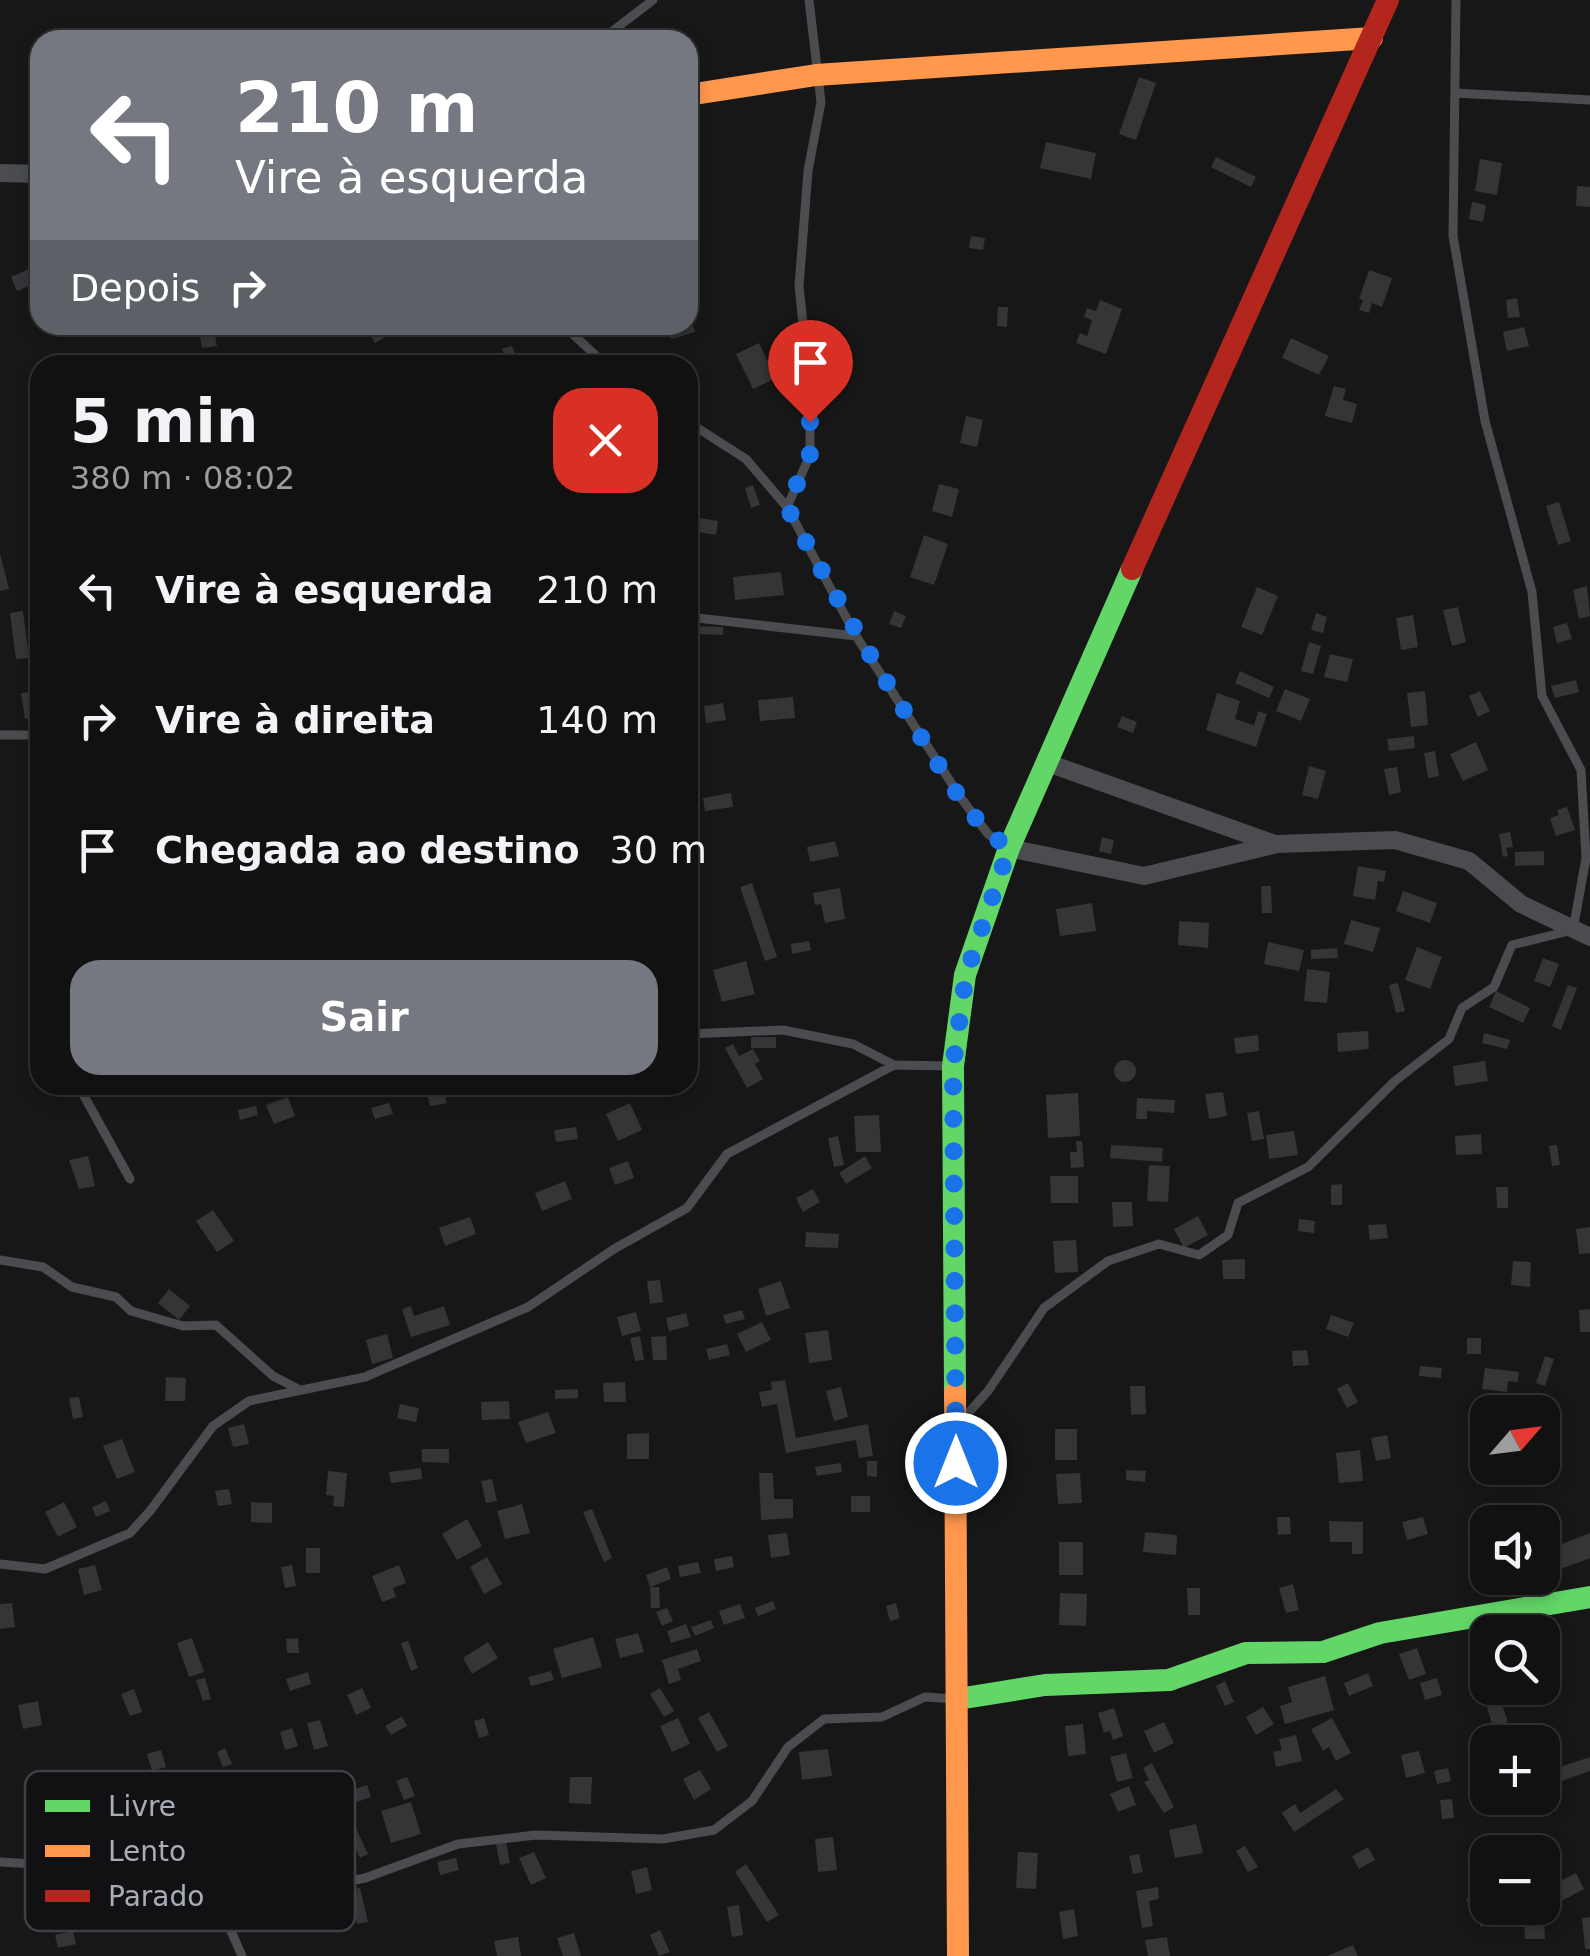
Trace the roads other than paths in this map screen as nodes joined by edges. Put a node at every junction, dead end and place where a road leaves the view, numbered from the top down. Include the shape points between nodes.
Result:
1 (653, 0) edge
2 (808, 0) edge
3 (1388, 0) edge
4 (1456, 0) edge
5 (614, 30) edge
6 (1372, 38) junction
7 (816, 75) junction
8 (698, 93) edge
9 (1454, 93) junction
10 (1590, 100) edge
11 (0, 173) edge
12 (30, 174) edge
13 (574, 335) edge
14 (596, 355) edge
15 (698, 428) edge
16 (787, 507) junction
17 (698, 619) edge
18 (856, 636) junction
19 (0, 735) edge
20 (30, 735) edge
21 (1045, 762) junction
22 (1277, 844) junction
23 (1009, 848) junction
24 (1582, 934) edge
25 (698, 1034) edge
26 (894, 1065) junction
27 (953, 1066) junction
28 (84, 1095) edge
29 (130, 1179) dead end
30 (0, 1260) edge
31 (298, 1389) junction
32 (956, 1426) junction
33 (0, 1564) edge
34 (1590, 1597) edge
35 (958, 1699) junction
36 (0, 1862) edge
37 (25, 1863) edge
38 (355, 1880) edge
39 (231, 1931) edge
40 (242, 1956) edge
41 (958, 1956) edge

1 - 5 lane
2 - 7 lane
3 - 6 main road
4 - 9 lane
6 - 7 main road
6 - 21 main road
7 - 8 main road
7 - 16 lane via 821,102 799,286 810,454
9 - 10 lane
9 - 24 lane via 1453,236 1485,421 1532,592 1542,696 1580,770
11 - 12 street
13 - 14 lane
15 - 16 lane via 746,459
16 - 18 lane
17 - 18 lane
18 - 23 lane via 960,798 988,834
19 - 20 lane
21 - 22 street
21 - 23 main road
22 - 23 street via 1144,876
22 - 24 street via 1395,840 1469,861 1521,904
23 - 27 main road via 966,975
24 - 32 lane via 1512,945 1494,987 1462,1008 1449,1040 1396,1081 1308,1168 1238,1203 1228,1235 1199,1254 1159,1244 1108,1261 1044,1308
25 - 26 lane via 783,1030 853,1044
26 - 27 lane
26 - 31 lane via 727,1154 688,1208 528,1307 364,1378
27 - 32 main road
28 - 29 lane
30 - 31 lane via 44,1267 72,1287 116,1297 131,1311 183,1326 216,1325 273,1376
31 - 33 lane via 249,1401 213,1426 130,1533 45,1569
32 - 35 main road
34 - 35 main road via 1380,1633 1323,1652 1246,1653 1169,1680 1044,1685
35 - 38 lane via 925,1697 882,1717 824,1719 788,1747 752,1801 714,1830 662,1838 536,1834 458,1844
35 - 41 main road
36 - 37 lane
39 - 40 lane

